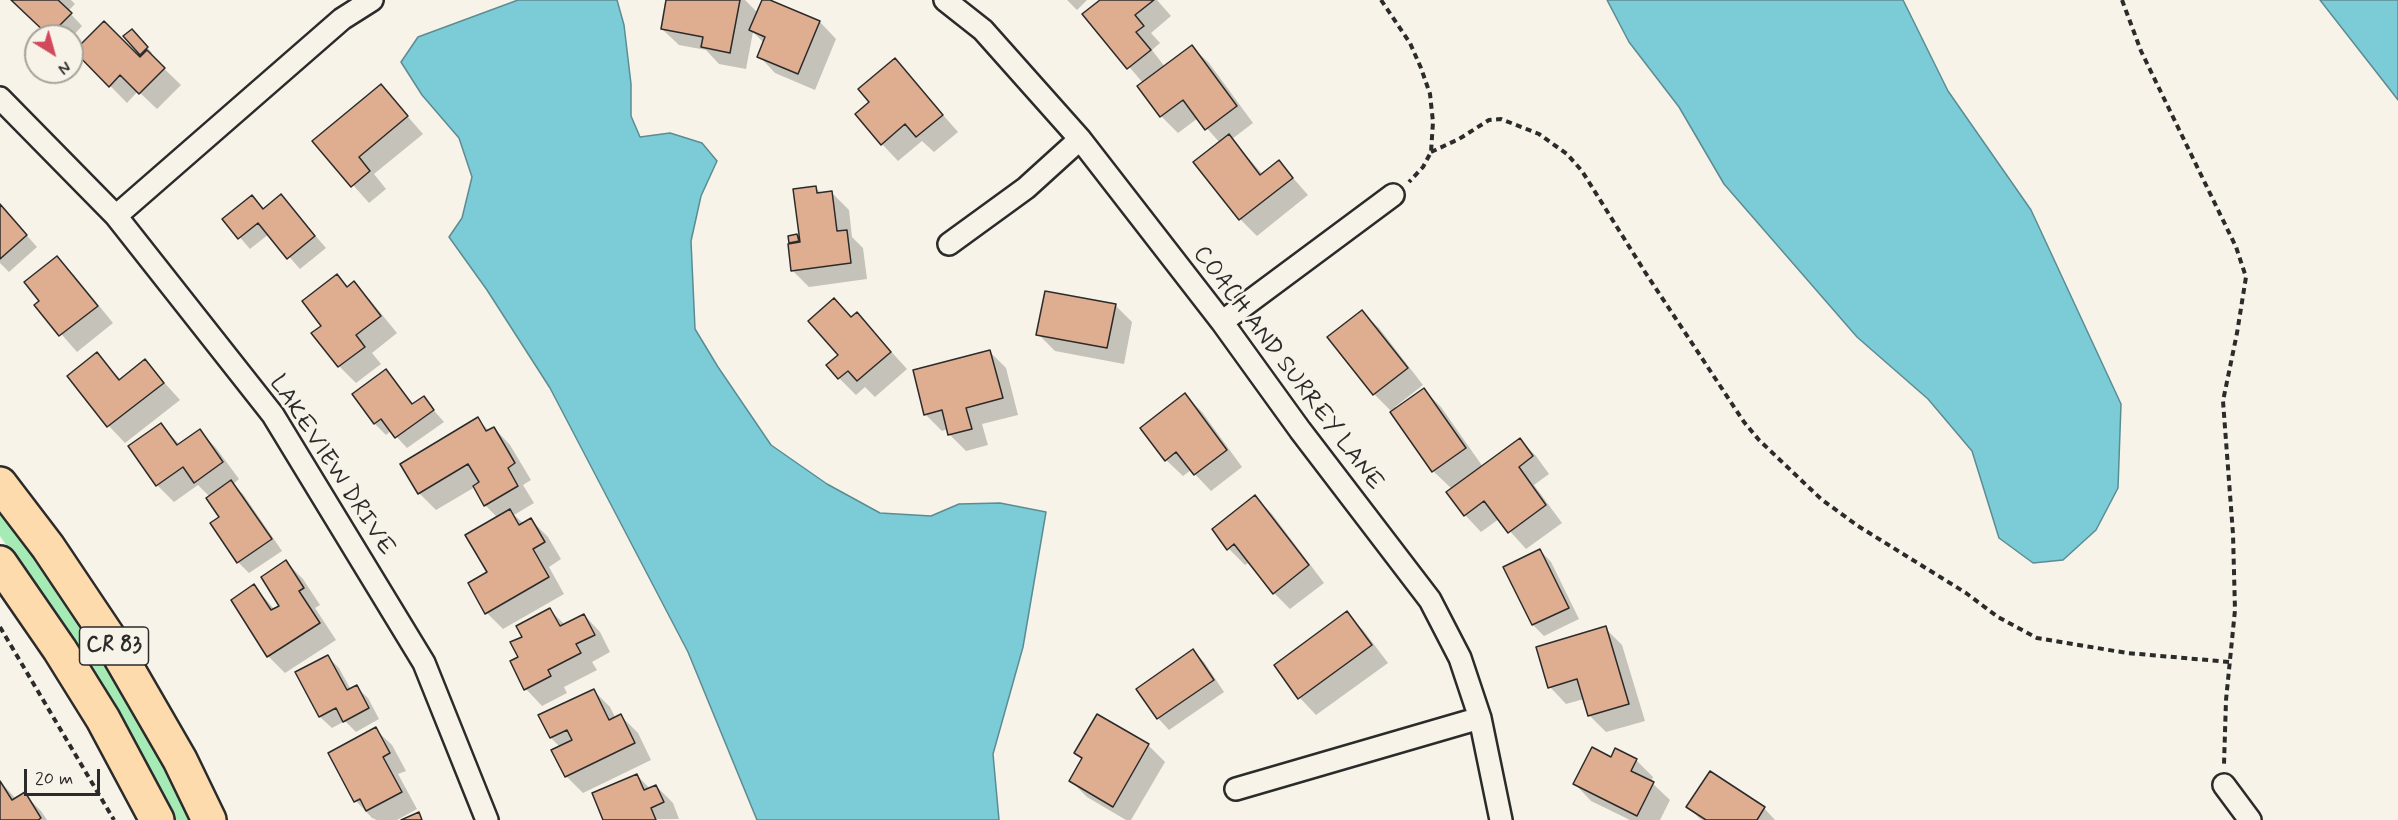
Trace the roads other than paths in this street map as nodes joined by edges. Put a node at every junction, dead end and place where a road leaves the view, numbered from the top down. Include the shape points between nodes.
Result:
1 (372, 0) edge
2 (945, 0) edge
3 (0, 98) edge
4 (1080, 139) junction
5 (1393, 195) road end
6 (116, 216) junction
7 (949, 244) dead end
8 (1222, 322) junction
9 (0, 484) edge
10 (0, 563) edge
11 (1480, 718) junction
12 (2224, 785) road end
13 (1236, 789) dead end
14 (157, 820) edge
15 (209, 820) edge
16 (487, 820) edge
17 (1501, 820) edge
18 (2250, 820) edge

1 - 6 street via 342,19
2 - 4 street, COACH AND SURREY LANE via 983,30
3 - 6 street, LAKEVIEW DRIVE
4 - 7 street via 1026,188
4 - 8 street, COACH AND SURREY LANE
5 - 8 street
6 - 16 street, LAKEVIEW DRIVE via 273,416 424,663
8 - 11 street, COACH AND SURREY LANE via 1430,600 1460,658
9 - 15 main road, CR 83 via 113,644 180,760
10 - 14 main road, CR 83 via 103,719
11 - 13 street
11 - 17 street, COACH AND SURREY LANE
12 - 18 street

